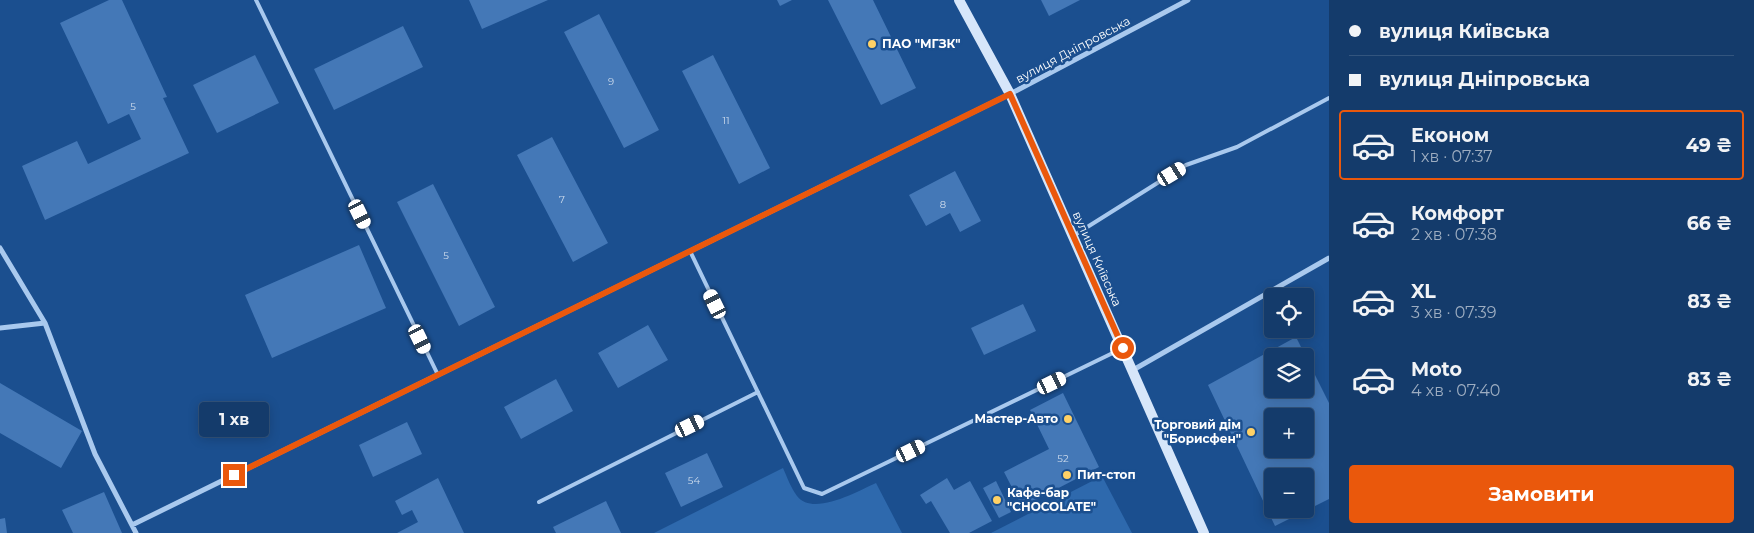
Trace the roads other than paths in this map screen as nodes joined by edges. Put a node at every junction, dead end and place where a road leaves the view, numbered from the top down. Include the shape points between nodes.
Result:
1 (256, 0) edge
2 (959, 0) edge
3 (1188, 0) edge
4 (1010, 94) junction
5 (1329, 98) edge
6 (1073, 236) junction
7 (0, 248) edge
8 (690, 252) junction
9 (1329, 258) edge
10 (45, 323) junction
11 (0, 328) edge
12 (1123, 348) junction
13 (1133, 370) junction
14 (438, 375) junction
15 (758, 392) junction
16 (539, 502) dead end
17 (132, 525) junction
18 (136, 533) edge
19 (1204, 533) edge

1 - 14 lane
2 - 4 main road, вулиця Київська
3 - 4 street, вулиця Дніпровська
4 - 6 main road, вулиця Київська
4 - 8 street, вулиця Дніпровська
5 - 6 lane via 1237,147 1186,165
6 - 12 main road, вулиця Київська
7 - 10 street
8 - 14 street, вулиця Дніпровська
8 - 15 lane
9 - 13 street
10 - 11 street
10 - 17 street via 95,454
12 - 13 main road, вулиця Київська
12 - 15 lane via 822,494 804,488
13 - 19 main road, вулиця Київська
14 - 17 street, вулиця Дніпровська
15 - 16 lane
17 - 18 street

